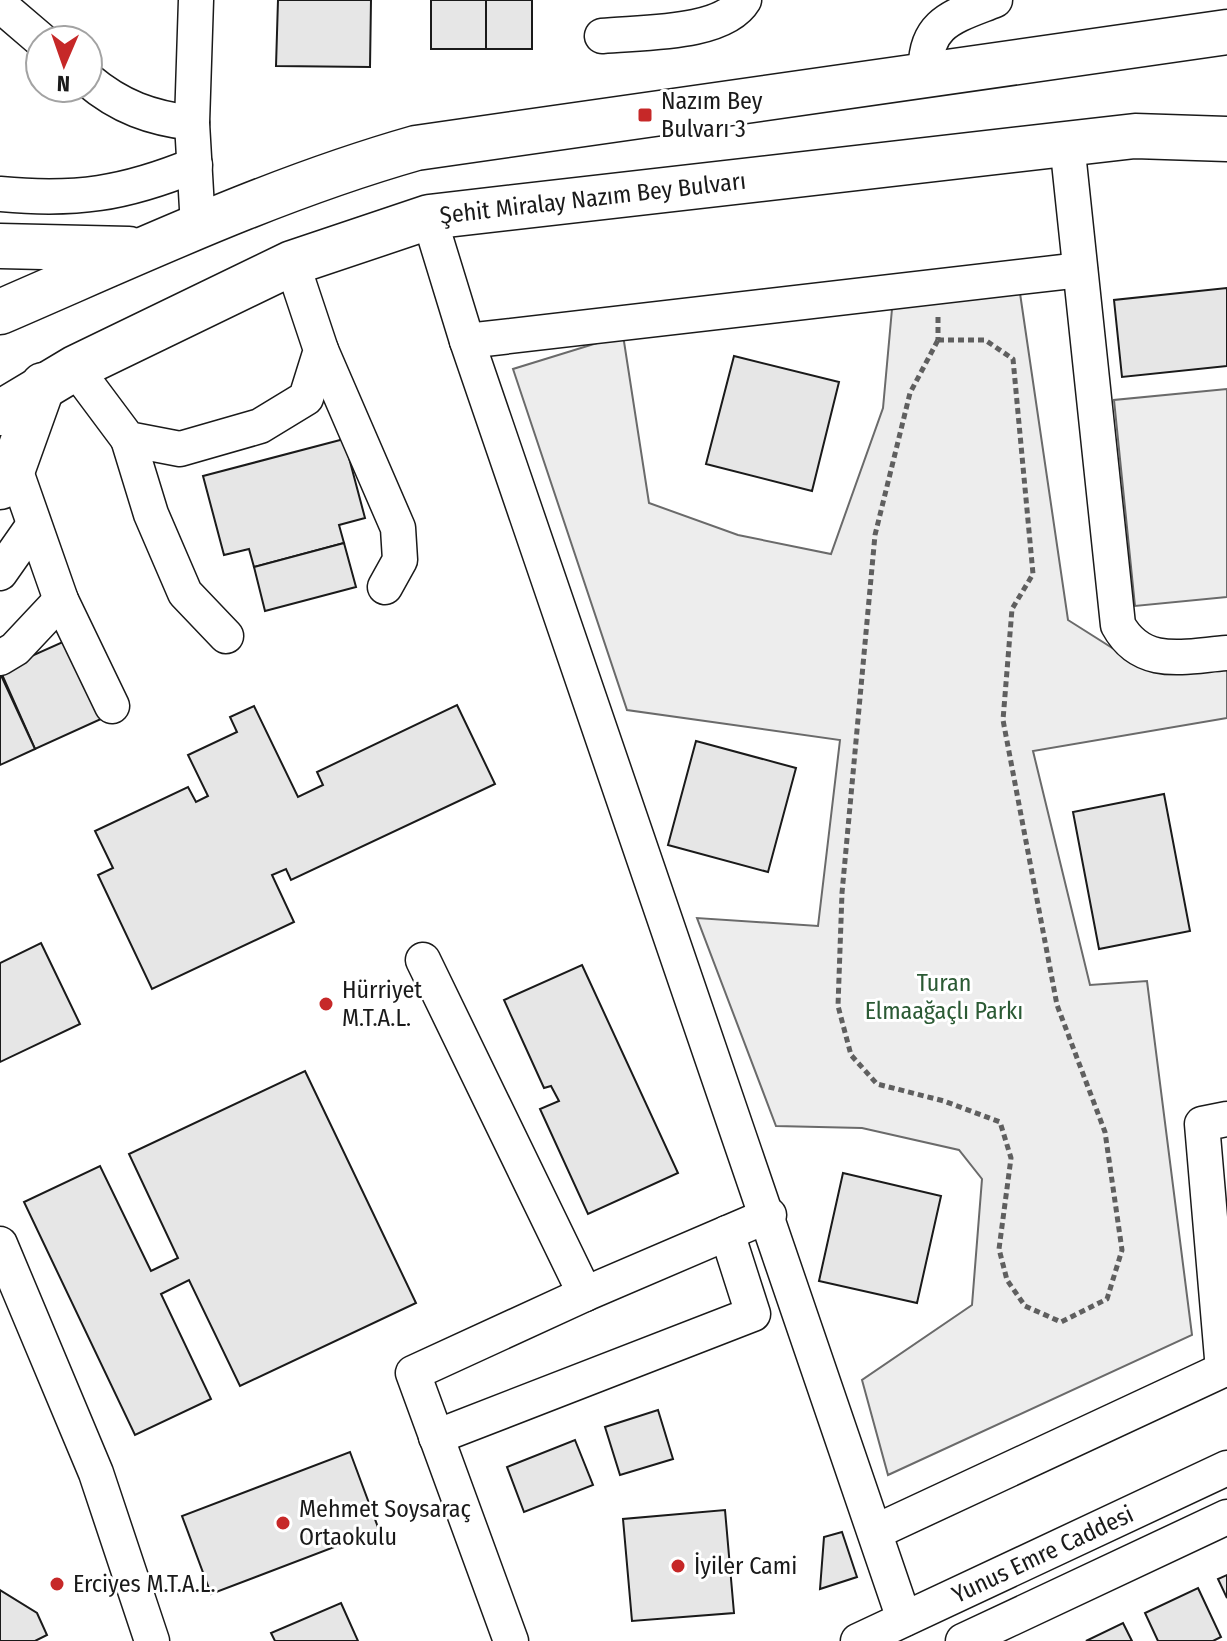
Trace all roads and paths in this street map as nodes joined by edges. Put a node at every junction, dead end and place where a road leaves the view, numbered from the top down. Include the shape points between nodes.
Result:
1 (196, 0) edge
2 (744, 0) edge
3 (995, 0) edge
4 (0, 5) edge
5 (24, 25) edge
6 (1227, 32) edge
7 (602, 36) dead end
8 (926, 74) junction
9 (104, 93) edge
10 (192, 123) junction
11 (1227, 139) edge
12 (1067, 143) junction
13 (195, 165) junction
14 (0, 194) edge
15 (429, 217) junction
16 (198, 226) junction
17 (0, 246) edge
18 (147, 249) junction
19 (292, 263) junction
20 (1080, 270) junction
21 (0, 312) edge
22 (467, 341) junction
23 (321, 350) junction
24 (59, 377) junction
25 (0, 413) edge
26 (128, 439) junction
27 (7, 476) edge
28 (33, 526) junction
29 (0, 573) edge
30 (385, 587) dead end
31 (61, 600) junction
32 (226, 636) dead end
33 (1227, 653) edge
34 (0, 658) edge
35 (112, 706) dead end
36 (423, 960) dead end
37 (1227, 1119) edge
38 (769, 1215) junction
39 (727, 1233) junction
40 (0, 1244) edge
41 (1122, 1250) joint
42 (585, 1294) junction
43 (1225, 1369) edge
44 (436, 1437) junction
45 (1227, 1468) edge
46 (1227, 1517) edge
47 (875, 1532) junction
48 (904, 1619) junction
49 (152, 1641) edge
50 (511, 1641) edge
51 (858, 1641) edge
52 (963, 1641) edge

1 - 10 street
2 - 7 street via 733,14 709,24
3 - 8 street via 945,20 928,48
4 - 5 street
6 - 8 main road
8 - 16 main road via 416,148
9 - 10 street via 136,111
10 - 13 street
11 - 12 main road, Şehit Miralay Nazım Bey Bulvarı via 1135,136
12 - 15 main road, Şehit Miralay Nazım Bey Bulvarı
12 - 20 street
13 - 14 street via 102,195
13 - 16 street
15 - 19 main road, Şehit Miralay Nazım Bey Bulvarı
15 - 22 street
16 - 18 main road
17 - 18 main road
18 - 21 main road
19 - 23 street
19 - 24 main road, Şehit Miralay Nazım Bey Bulvarı
20 - 22 street
20 - 33 street via 1118,625 1133,646 1151,656
22 - 38 street
23 - 26 street via 306,398 260,426 180,449
23 - 30 street via 398,528 400,560
24 - 25 main road, Şehit Miralay Nazım Bey Bulvarı
24 - 26 street
24 - 27 main road
26 - 32 street via 151,514 185,593
27 - 28 street
28 - 29 street
28 - 31 street
31 - 34 street
31 - 35 street
36 - 42 street
37 - 43 street via 1202,1124
38 - 39 street
38 - 47 street
39 - 42 street
39 - 44 street via 753,1314
40 - 49 street via 96,1473
41 - 41 path via 1105,1132 1057,1005 1003,720 1012,609 1033,574 1013,359 985,340 938,340 910,393 875,535 842,893 838,1006 851,1055 877,1084 1000,1122 1011,1158 999,1249 1007,1280 1025,1306 1061,1322 1107,1299
42 - 44 street via 413,1373
43 - 47 street
44 - 50 street
45 - 48 street, Yunus Emre Caddesi
46 - 52 street, Yunus Emre Caddesi
47 - 48 street
48 - 51 street, Yunus Emre Caddesi

